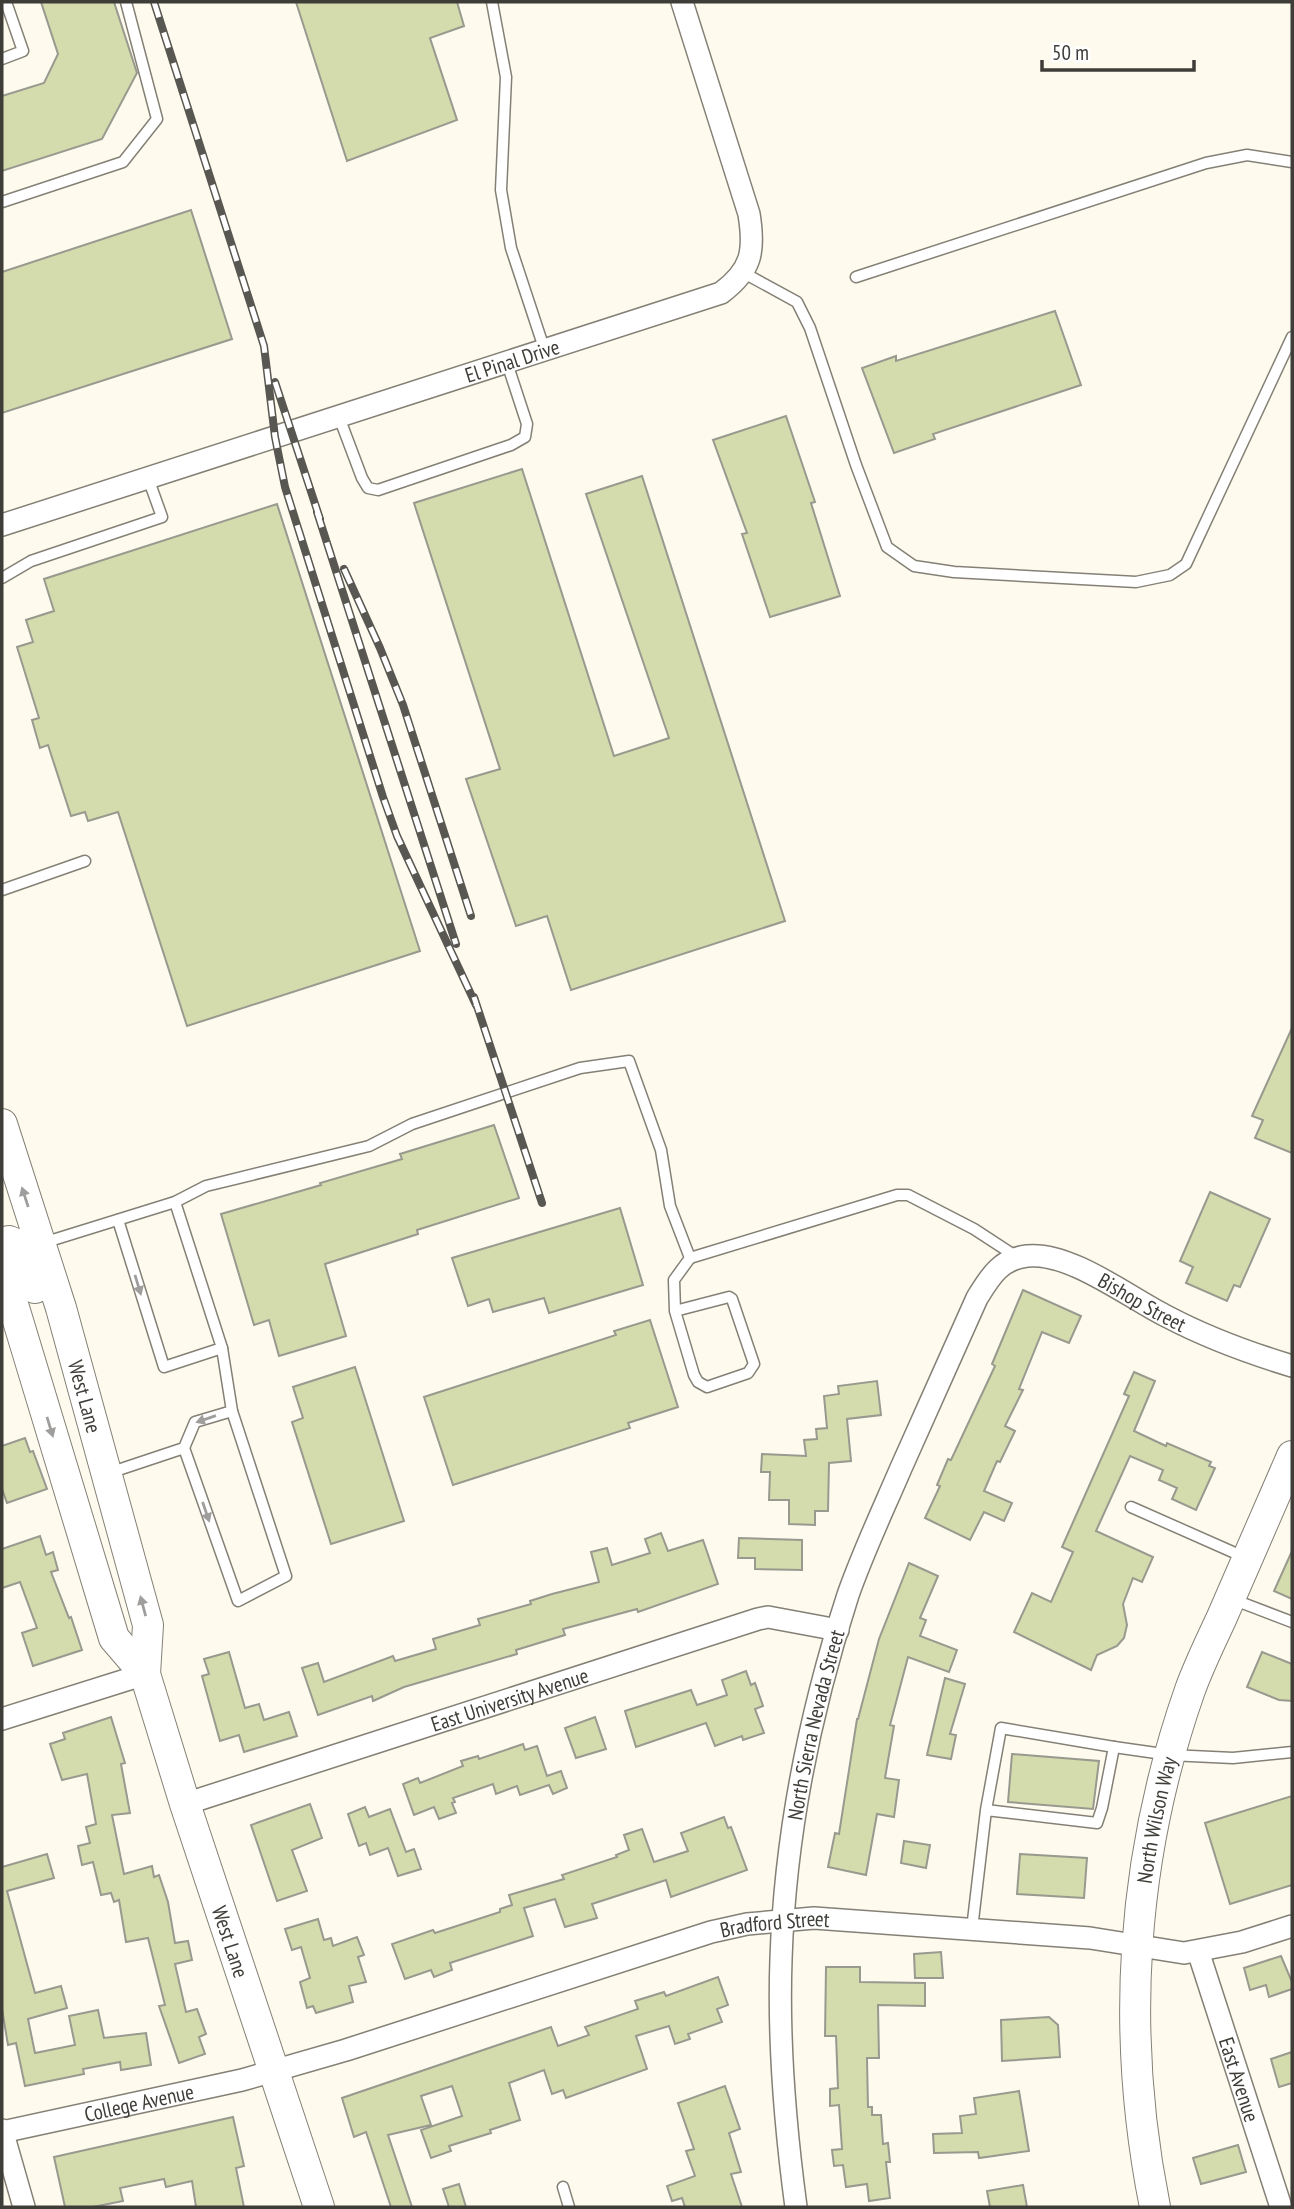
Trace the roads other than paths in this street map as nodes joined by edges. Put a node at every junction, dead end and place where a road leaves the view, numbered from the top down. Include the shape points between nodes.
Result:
1 (6, 2) edge
2 (126, 2) edge
3 (492, 2) edge
4 (682, 2) edge
5 (2, 59) edge
6 (1292, 162) edge
7 (2, 202) edge
8 (744, 272) junction
9 (856, 277) dead end
10 (1292, 337) edge
11 (545, 351) junction
12 (507, 363) junction
13 (340, 416) junction
14 (148, 478) junction
15 (2, 525) edge
16 (2, 578) edge
17 (85, 861) dead end
18 (2, 890) edge
19 (2, 1124) edge
20 (174, 1202) junction
21 (118, 1220) junction
22 (2, 1243) edge
23 (40, 1243) junction
24 (690, 1258) junction
25 (1019, 1258) junction
26 (2, 1268) edge
27 (12, 1300) junction
28 (675, 1311) junction
29 (63, 1315) junction
30 (222, 1348) junction
31 (1292, 1366) edge
32 (232, 1411) junction
33 (184, 1448) junction
34 (1292, 1456) edge
35 (106, 1474) junction
36 (1131, 1507) dead end
37 (1247, 1559) junction
38 (1230, 1598) junction
39 (1292, 1622) edge
40 (838, 1630) junction
41 (145, 1674) junction
42 (2, 1719) edge
43 (1114, 1747) junction
44 (1292, 1752) edge
45 (1170, 1755) junction
46 (185, 1804) junction
47 (986, 1810) junction
48 (784, 1920) junction
49 (1292, 1926) edge
50 (972, 1929) junction
51 (1137, 1946) junction
52 (1198, 1951) junction
53 (274, 2070) junction
54 (2, 2132) edge
55 (564, 2188) dead end
56 (24, 2207) edge
57 (319, 2207) edge
58 (569, 2207) edge
59 (796, 2207) edge
60 (1155, 2207) edge
61 (1282, 2207) edge

1 - 5 lane via 23,51
2 - 7 lane via 157,119 123,162
3 - 11 lane via 506,77 501,190 511,248
4 - 8 street via 749,214 753,238
6 - 9 lane via 1247,155 1206,163
8 - 10 lane via 797,302 887,547 914,566 954,572 1136,582 1170,575 1186,564
8 - 11 street, El Pinal Drive via 721,293
11 - 12 street, El Pinal Drive
12 - 13 street, El Pinal Drive
12 - 13 lane via 527,424 525,436 511,445 378,490 368,488 362,478
13 - 14 street, El Pinal Drive
14 - 15 street, El Pinal Drive
14 - 16 lane via 162,517 31,561
17 - 18 lane
23 -> 19 main road, West Lane
20 - 21 lane
20 - 24 lane via 206,1185 369,1146 412,1124 580,1068 629,1061 661,1150 670,1206
20 - 30 lane
21 - 23 lane
21 -> 30 lane via 164,1367
22 - 29 main road via 19,1245 34,1287
23 - 29 main road, West Lane
24 - 25 lane via 897,1195 908,1195
24 - 28 lane via 674,1280
25 - 31 street, Bishop Street via 1039,1255 1062,1262 1236,1349
25 - 40 street, North Sierra Nevada Street via 993,1272 977,1298 881,1514
26 - 27 main road, West Lane
27 - 35 main road via 43,1344 81,1455 93,1471
27 -> 41 main road, West Lane via 114,1638
28 - 28 lane via 698,1382 707,1387 752,1369 732,1299
29 - 35 main road, West Lane
30 - 32 lane
32 -> 33 lane via 195,1422
33 -> 32 lane via 238,1601 286,1576
33 - 35 lane
34 - 37 main road, North Wilson Way
41 -> 35 main road, West Lane via 148,1625
36 - 37 lane
37 - 38 main road, North Wilson Way
38 - 39 lane
38 - 45 main road, North Wilson Way via 1191,1688
40 - 46 street, East University Avenue via 758,1619
40 - 48 street, North Sierra Nevada Street via 815,1712 799,1797
41 - 42 street
41 - 46 main road, West Lane
43 - 45 lane
43 - 47 lane via 1097,1823
43 - 47 lane via 1001,1728
44 - 45 lane via 1233,1758
45 - 51 main road, North Wilson Way via 1153,1826
46 - 53 main road, West Lane
47 - 50 lane
48 - 50 street, Bradford Street
48 - 53 street, Bradford Street via 711,1933
48 - 59 street, North Sierra Nevada Street via 781,2057
49 - 52 street, Bradford Street
50 - 51 street, Bradford Street
51 - 52 street, Bradford Street
51 - 60 main road, North Wilson Way via 1135,2060
52 - 61 street, East Avenue
53 - 54 street, College Avenue
53 - 57 main road, West Lane
54 - 56 street
55 - 58 lane

